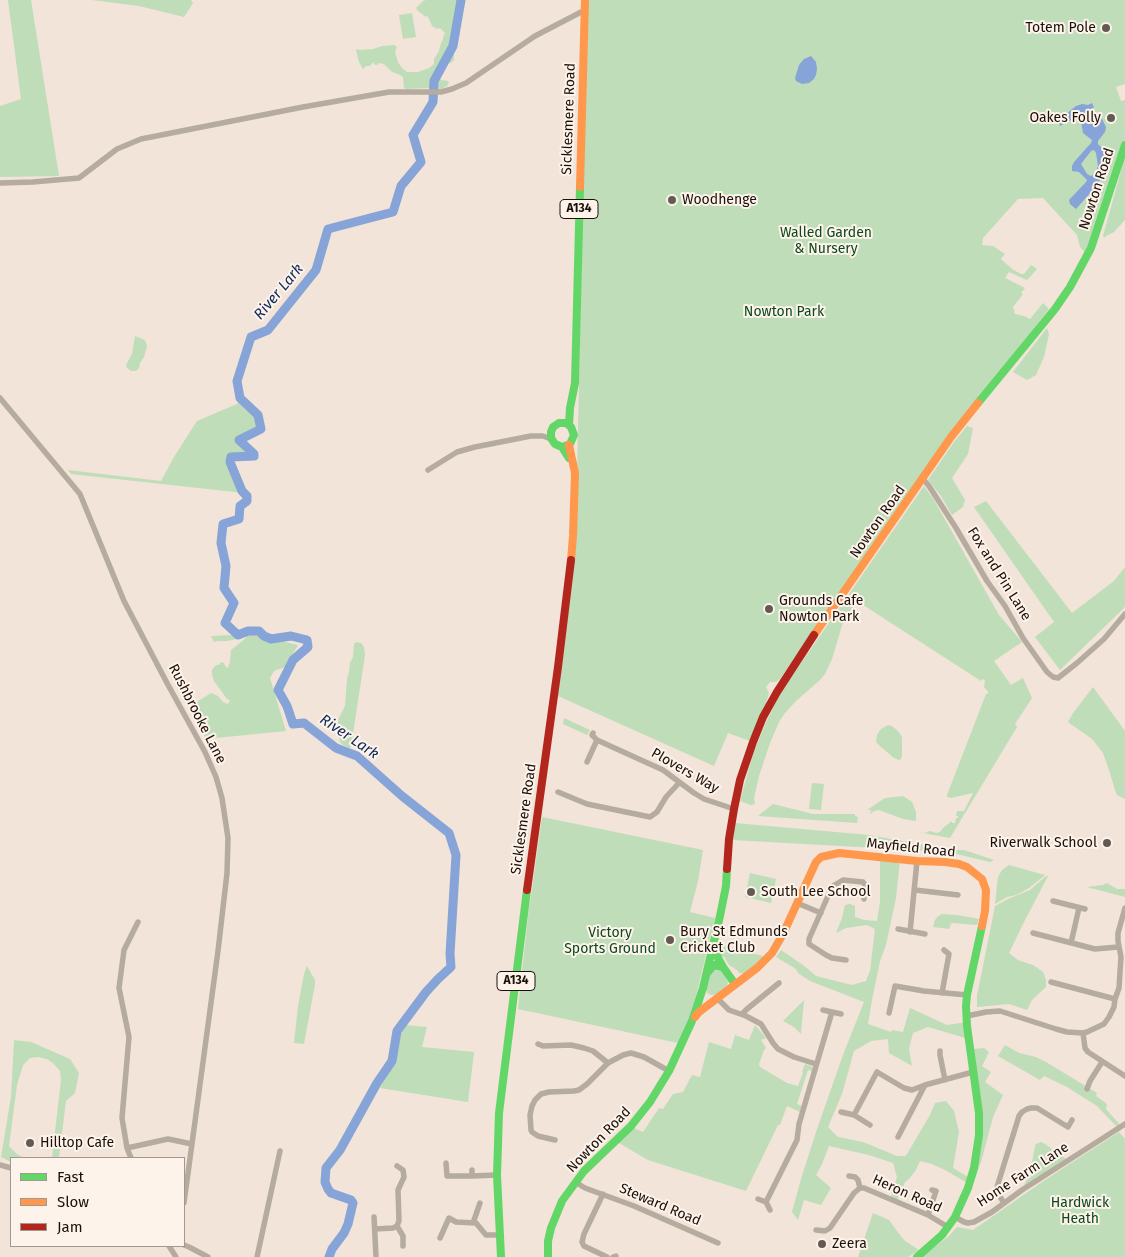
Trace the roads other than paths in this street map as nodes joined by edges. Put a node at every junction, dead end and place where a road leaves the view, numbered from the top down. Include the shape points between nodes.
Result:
1 (585, 0) edge
2 (585, 10) junction
3 (1125, 145) edge
4 (0, 183) edge
5 (0, 398) edge
6 (566, 424) junction
7 (551, 436) junction
8 (565, 446) junction
9 (428, 470) dead end
10 (923, 479) junction
11 (1125, 614) edge
12 (593, 733) dead end
13 (597, 740) junction
14 (587, 762) dead end
15 (679, 783) junction
16 (560, 794) dead end
17 (734, 808) junction
18 (917, 861) junction
19 (914, 890) junction
20 (958, 895) dead end
21 (864, 899) dead end
22 (1052, 901) dead end
23 (797, 903) junction
24 (1125, 908) edge
25 (821, 913) junction
26 (138, 922) dead end
27 (898, 929) dead end
28 (910, 932) junction
29 (1033, 932) dead end
30 (925, 934) dead end
31 (715, 940) junction
32 (1070, 943) junction
33 (1118, 947) junction
34 (944, 950) dead end
35 (846, 960) dead end
36 (1123, 964) edge
37 (723, 967) junction
38 (706, 976) junction
39 (1051, 982) dead end
40 (779, 983) dead end
41 (735, 984) junction
42 (703, 988) junction
43 (942, 993) junction
44 (968, 995) junction
45 (717, 998) junction
46 (1115, 998) junction
47 (823, 1010) dead end
48 (832, 1012) junction
49 (889, 1013) dead end
50 (742, 1014) junction
51 (841, 1014) dead end
52 (967, 1016) junction
53 (692, 1021) junction
54 (1083, 1033) junction
55 (538, 1044) dead end
56 (940, 1051) dead end
57 (1102, 1062) junction
58 (608, 1063) junction
59 (816, 1064) junction
60 (669, 1071) junction
61 (973, 1072) junction
62 (1125, 1076) edge
63 (946, 1080) junction
64 (925, 1085) junction
65 (1087, 1088) dead end
66 (841, 1112) dead end
67 (854, 1116) junction
68 (1072, 1120) dead end
69 (870, 1124) dead end
70 (1125, 1124) edge
71 (551, 1137) dead end
72 (898, 1137) dead end
73 (192, 1144) junction
74 (128, 1148) junction
75 (280, 1151) dead end
76 (131, 1157) edge
77 (446, 1163) dead end
78 (397, 1166) dead end
79 (497, 1175) junction
80 (849, 1176) dead end
81 (575, 1182) junction
82 (860, 1188) junction
83 (570, 1189) junction
84 (592, 1190) junction
85 (932, 1190) dead end
86 (603, 1194) junction
87 (185, 1196) edge
88 (758, 1199) dead end
89 (766, 1202) junction
90 (480, 1203) dead end
91 (1004, 1203) junction
92 (406, 1205) dead end
93 (399, 1206) junction
94 (770, 1210) dead end
95 (928, 1215) junction
96 (374, 1217) dead end
97 (955, 1217) junction
98 (473, 1223) junction
99 (397, 1226) junction
100 (948, 1227) junction
101 (375, 1229) junction
102 (816, 1230) dead end
103 (499, 1235) junction
104 (440, 1238) dead end
105 (718, 1244) dead end
106 (185, 1245) edge
107 (403, 1246) dead end
108 (208, 1257) edge
109 (257, 1257) edge
110 (376, 1257) edge
111 (501, 1257) edge
112 (548, 1257) edge
113 (607, 1257) edge
114 (917, 1257) edge

1 - 2 main road, A134
2 - 4 street via 535,36 452,89 389,92 141,140 117,149 78,178
2 - 6 main road, Sicklesmere Road / A134 via 575,383
3 - 10 main road, Nowton Road via 1091,248 1070,287 951,437
5 - 73 street, Rushbrooke Lane via 80,494 124,600 205,752 222,798 228,838 227,873
6 - 7 main road via 553,427
6 - 8 main road, Sicklesmere Road / A134 via 573,429 574,435
7 - 8 main road via 555,444
7 - 9 street via 475,446 457,452
8 - 79 main road, Sicklesmere Road / A134 via 575,473 570,567 503,1083
10 - 11 street, Fox and Pin Lane via 1023,638 1050,675 1058,678 1076,664
10 - 17 main road, Nowton Road via 777,692 756,732
12 - 13 street
13 - 14 street
13 - 15 street, Plovers Way via 663,770
15 - 16 street via 650,817 587,804
15 - 17 street, Plovers Way via 704,799
17 - 31 main road, Nowton Road via 725,890
18 - 19 street
18 - 23 main road, Mayfield Road via 839,853 821,857
18 - 44 main road, Mayfield Road via 959,864 982,878 986,890 985,912
19 - 20 street
19 - 28 street
21 - 25 street via 863,882 842,880 833,886
22 - 32 street via 1082,908
23 - 25 street
23 - 41 main road, Mayfield Road via 772,952
24 - 33 street
25 - 35 street via 809,944 832,958
26 - 74 street via 124,950 119,988 129,1037 122,1118
27 - 28 street
28 - 30 street
29 - 32 street
31 - 37 main road, Nowton Road
31 - 38 main road, Nowton Road
32 - 33 street via 1095,949
33 - 36 street
34 - 43 street via 949,954
36 - 46 street
37 - 38 main road via 714,965
37 - 41 main road, Nowton Road
38 - 42 main road, Nowton Road
39 - 46 street
40 - 50 street
41 - 45 main road, Mayfield Road
42 - 45 main road via 707,996
42 - 53 main road, Nowton Road
43 - 44 street
43 - 49 street via 895,986
44 - 52 main road, Mayfield Road
45 - 50 street via 729,1010
45 - 53 main road, Mayfield Road
46 - 54 street via 1114,1007 1104,1024
47 - 48 street
48 - 51 street
48 - 59 street
50 - 59 street via 761,1024 778,1049
52 - 54 street via 1000,1011 1067,1032
52 - 61 main road, Mayfield Road
53 - 60 main road, Nowton Road
54 - 57 street via 1085,1048
55 - 58 street via 584,1048
56 - 63 street
57 - 62 street
57 - 65 street
58 - 60 street via 631,1053
58 - 71 street via 579,1090 548,1092 535,1100 530,1115 531,1130 538,1136
59 - 89 street via 797,1140
60 - 81 main road, Nowton Road via 631,1126
61 - 63 street
61 - 97 main road, Mayfield Road via 980,1135 968,1188
63 - 64 street
64 - 67 street via 912,1090 904,1088 877,1072
64 - 72 street
66 - 67 street
67 - 69 street
68 - 91 street via 1068,1127 1037,1108 1022,1112 997,1187
70 - 91 street, Home Farm Lane
73 - 74 street via 168,1139
73 - 87 street, Rushbrooke Lane
74 - 76 street
75 - 109 street
77 - 79 street via 447,1176
78 - 93 street via 403,1170 404,1177 398,1190
79 - 103 main road, Sicklesmere Road / A134
80 - 82 street via 858,1180
81 - 83 main road, Nowton Road
81 - 84 street, Steward Road
82 - 95 street, Heron Road
82 - 102 street, Heron Road via 830,1228
83 - 84 street, Steward Road
83 - 112 main road, Nowton Road via 558,1206 548,1241
84 - 86 street, Steward Road
85 - 95 street via 936,1191
86 - 105 street, Steward Road
86 - 113 street via 582,1242
88 - 89 street
89 - 94 street
90 - 98 street
91 - 97 street, Home Farm Lane via 974,1222 964,1222
92 - 93 street
93 - 99 street
95 - 100 street, Heron Road
96 - 101 street
97 - 100 main road
98 - 103 street via 486,1235
98 - 104 street via 449,1218
99 - 101 street
99 - 107 street via 403,1236
100 - 114 main road
101 - 110 street
103 - 111 main road, Sicklesmere Road / A134
106 - 108 street

